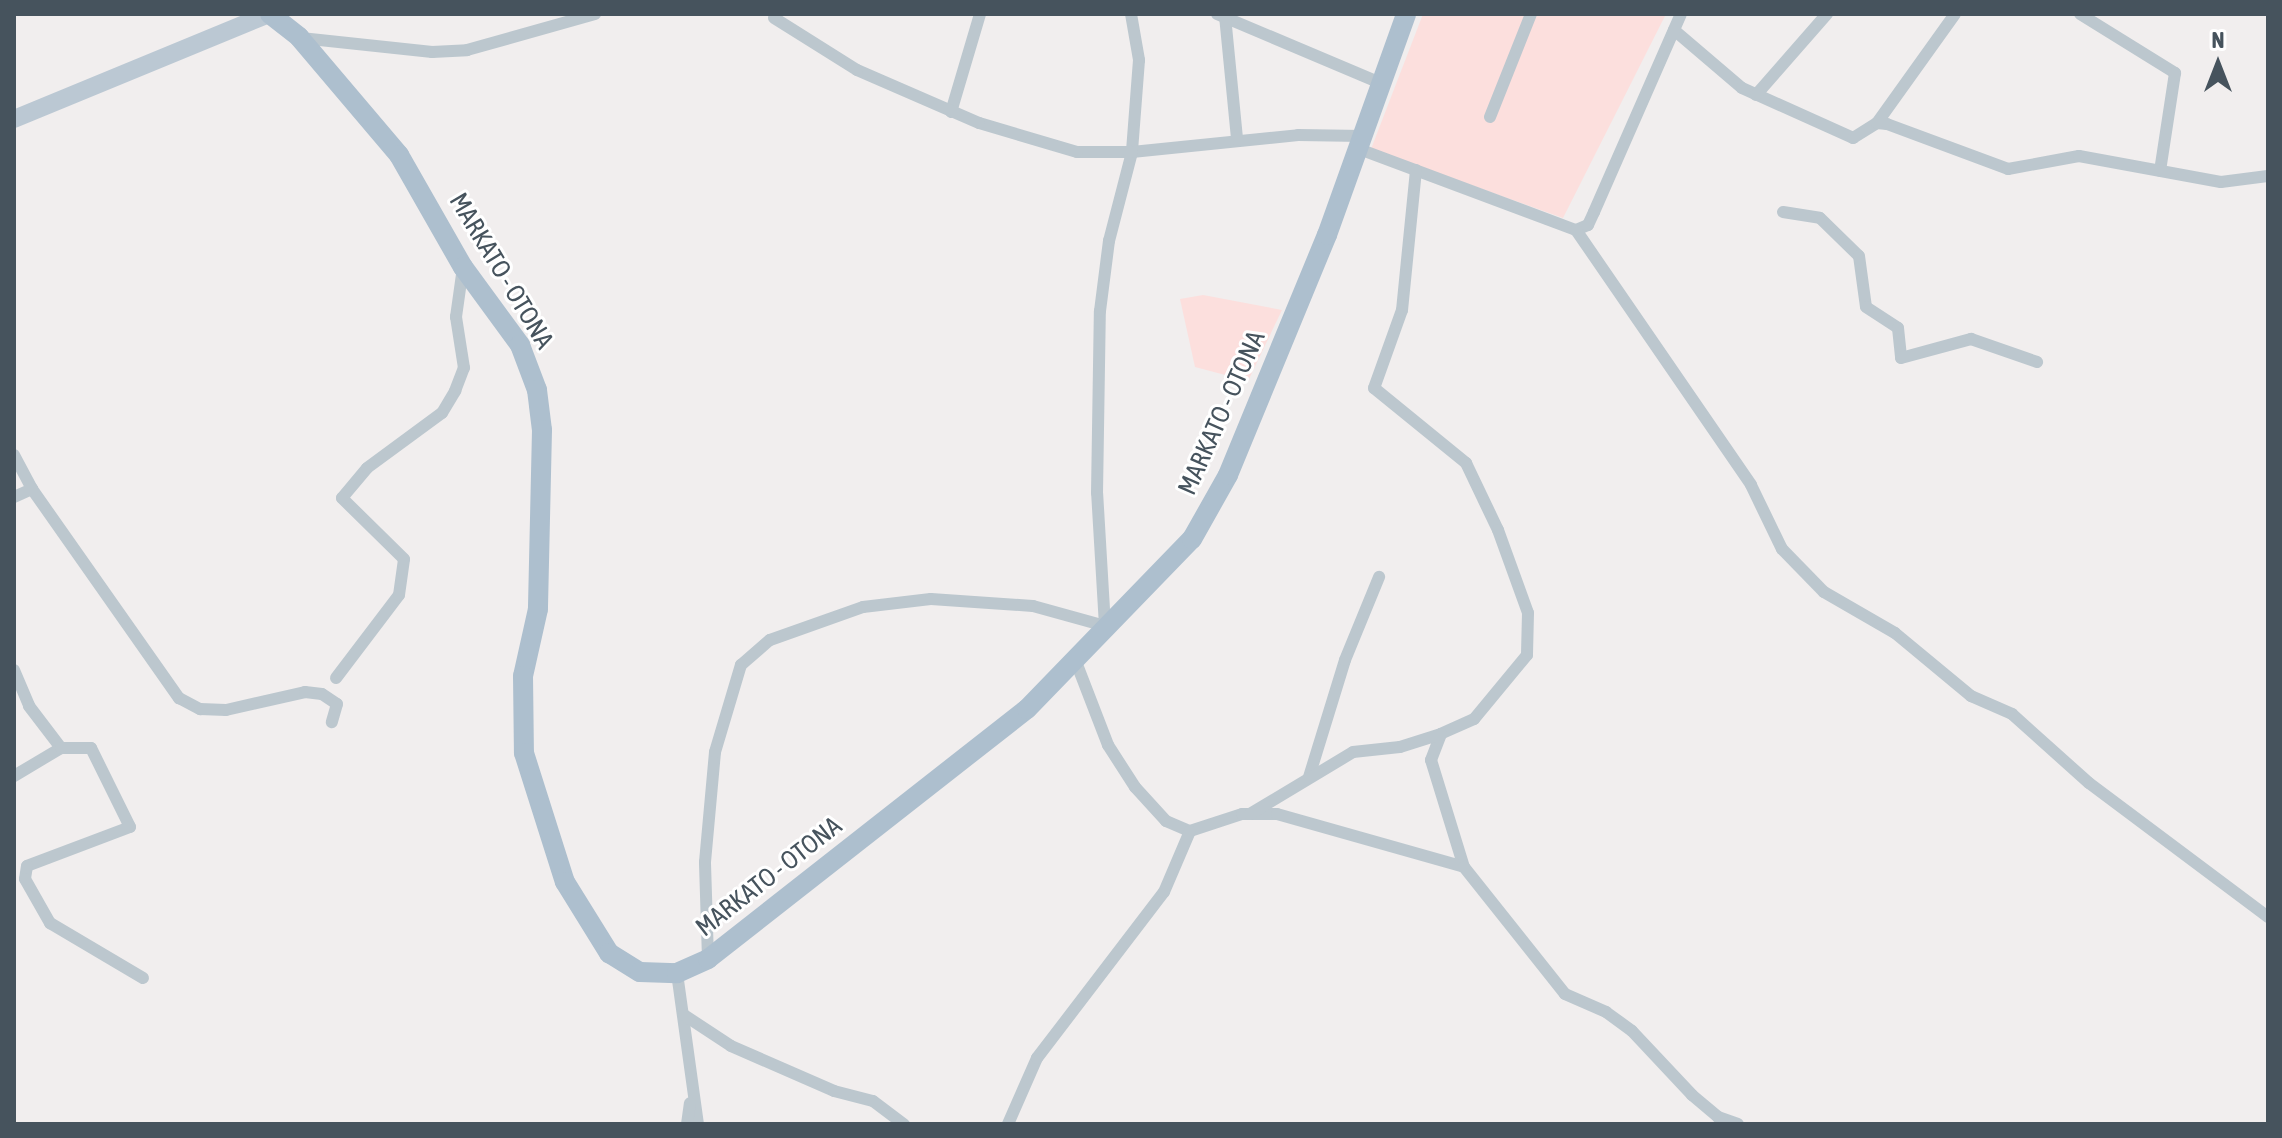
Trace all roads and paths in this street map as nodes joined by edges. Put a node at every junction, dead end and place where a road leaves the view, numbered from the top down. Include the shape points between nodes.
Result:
1 (270, 14) edge
2 (595, 14) edge
3 (980, 14) edge
4 (1131, 14) edge
5 (1406, 14) edge
6 (1531, 14) edge
7 (1681, 14) edge
8 (1827, 14) edge
9 (1955, 14) edge
10 (2080, 14) edge
11 (774, 15) edge
12 (1221, 15) edge
13 (1674, 30) junction
14 (299, 37) junction
15 (1380, 83) junction
16 (1756, 95) junction
17 (951, 112) junction
18 (1490, 117) dead end
19 (14, 119) edge
20 (1877, 123) junction
21 (1237, 139) junction
22 (1361, 142) junction
23 (1132, 152) junction
24 (1416, 170) junction
25 (2160, 171) junction
26 (2268, 176) edge
27 (1783, 212) dead end
28 (1576, 230) junction
29 (463, 267) junction
30 (2037, 362) dead end
31 (14, 455) edge
32 (32, 489) junction
33 (14, 497) edge
34 (1379, 577) dead end
35 (1105, 626) junction
36 (1076, 662) junction
37 (14, 670) edge
38 (336, 678) dead end
39 (29, 706) junction
40 (14, 712) edge
41 (332, 722) dead end
42 (1441, 734) junction
43 (61, 748) junction
44 (14, 776) edge
45 (1309, 777) junction
46 (1250, 814) junction
47 (1190, 831) junction
48 (1464, 867) junction
49 (2268, 917) edge
50 (708, 959) junction
51 (677, 973) junction
52 (143, 978) dead end
53 (684, 1015) junction
54 (692, 1092) junction
55 (687, 1124) edge
56 (698, 1124) edge
57 (904, 1124) edge
58 (1008, 1124) edge
59 (1738, 1124) edge

1 - 14 main road, MARKATO - OTONA
1 - 19 main road
2 - 14 street via 467,50 432,52
3 - 17 street
4 - 23 street via 1139,60
5 - 15 main road, MARKATO - OTONA
6 - 18 street
7 - 13 street
8 - 16 street
9 - 20 street
10 - 25 street via 2175,73
11 - 17 street via 857,70
12 - 15 street
12 - 21 street
13 - 16 street
13 - 28 street via 1588,225
14 - 29 main road, MARKATO - OTONA via 399,155
15 - 22 main road, MARKATO - OTONA
16 - 20 street via 1853,138
17 - 23 street via 1077,152
20 - 25 street via 2008,169 2079,156
21 - 22 street
21 - 23 street
22 - 24 street
22 - 35 main road, MARKATO - OTONA via 1228,475 1177,557
23 - 35 street via 1109,241 1100,311 1097,493
24 - 28 street
24 - 42 street via 1402,310 1374,388 1466,463 1528,613 1527,655 1474,719
25 - 26 street via 2221,182
27 - 30 street via 1820,218 1859,256 1866,307 1898,328 1901,358 1971,339
28 - 49 street via 1751,485 1782,549 1824,592 1895,633 1971,696 2012,714 2089,783
29 - 38 street via 456,317 464,368 455,391 442,413 367,468 342,498 404,559 399,595
29 - 51 main road, MARKATO - OTONA via 520,345 537,390 542,430 538,609 523,676 524,753 565,882 609,953 640,972
31 - 32 street
32 - 33 street
32 - 41 street via 179,698 200,709 226,710 305,692 322,694 337,704
34 - 45 street via 1345,660
35 - 36 main road, MARKATO - OTONA
35 - 50 street via 1033,606 931,599 863,607 770,640 741,665 715,752 705,862
36 - 47 street via 1108,745 1135,787 1166,821
36 - 50 main road, MARKATO - OTONA via 1027,709
37 - 39 street
39 - 40 street
39 - 43 street
42 - 45 street via 1400,747 1353,752
42 - 48 street via 1431,760
43 - 44 street
43 - 52 street via 91,748 130,827 27,866 25,879 50,923
45 - 46 street
46 - 47 street
46 - 48 street via 1277,814 1330,826
47 - 58 street via 1164,892 1037,1058
48 - 59 street via 1565,994 1606,1012 1632,1031 1692,1095 1718,1117
50 - 51 main road, MARKATO - OTONA
51 - 53 street
53 - 54 street
53 - 57 street via 731,1046 834,1091 873,1101
54 - 55 street
54 - 56 street

